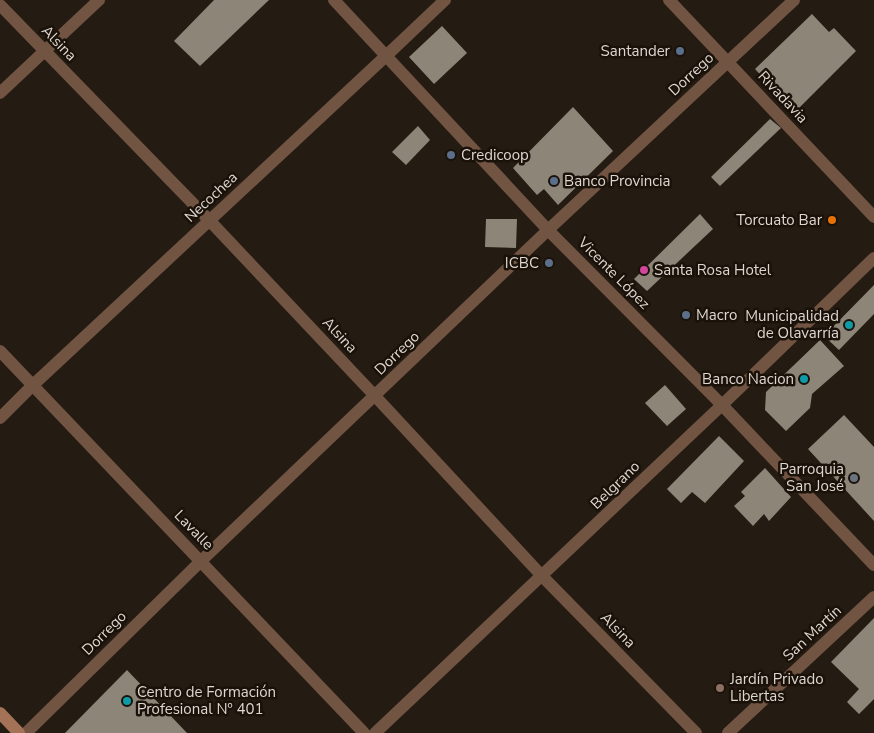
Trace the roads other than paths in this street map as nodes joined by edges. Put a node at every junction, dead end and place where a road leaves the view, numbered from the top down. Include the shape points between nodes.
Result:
1 (99, 0) edge
2 (334, 0) edge
3 (445, 0) edge
4 (669, 0) edge
5 (794, 0) edge
6 (0, 5) edge
7 (45, 52) junction
8 (387, 55) junction
9 (728, 62) junction
10 (0, 93) edge
11 (874, 217) edge
12 (209, 220) junction
13 (548, 230) junction
14 (874, 258) edge
15 (0, 351) edge
16 (33, 385) junction
17 (376, 396) junction
18 (722, 404) junction
19 (0, 418) edge
20 (201, 561) junction
21 (874, 565) edge
22 (542, 576) junction
23 (874, 597) edge
24 (0, 713) edge
25 (19, 733) edge
26 (26, 733) edge
27 (364, 733) edge
28 (375, 733) edge
29 (696, 733) edge
30 (728, 733) edge

1 - 7 street
2 - 8 street, Vicente López
3 - 8 street, Necochea
4 - 9 street, Rivadavia
5 - 9 street, Dorrego
6 - 7 street, Alsina
7 - 10 street
7 - 12 street, Alsina
8 - 12 street, Necochea
8 - 13 street, Vicente López
9 - 11 street, Rivadavia
9 - 13 street, Dorrego
12 - 16 street, Necochea
12 - 17 street, Alsina
13 - 17 street, Dorrego
13 - 18 street, Vicente López
14 - 18 street, Belgrano
15 - 16 street, Lavalle
16 - 19 street, Necochea
16 - 20 street, Lavalle
17 - 20 street, Dorrego
17 - 22 street, Alsina
18 - 21 street, Vicente López
18 - 22 street, Belgrano
20 - 26 street, Dorrego
20 - 27 street, Lavalle
22 - 28 street, Belgrano
22 - 29 street, Alsina
23 - 30 street, San Martín
24 - 25 street

